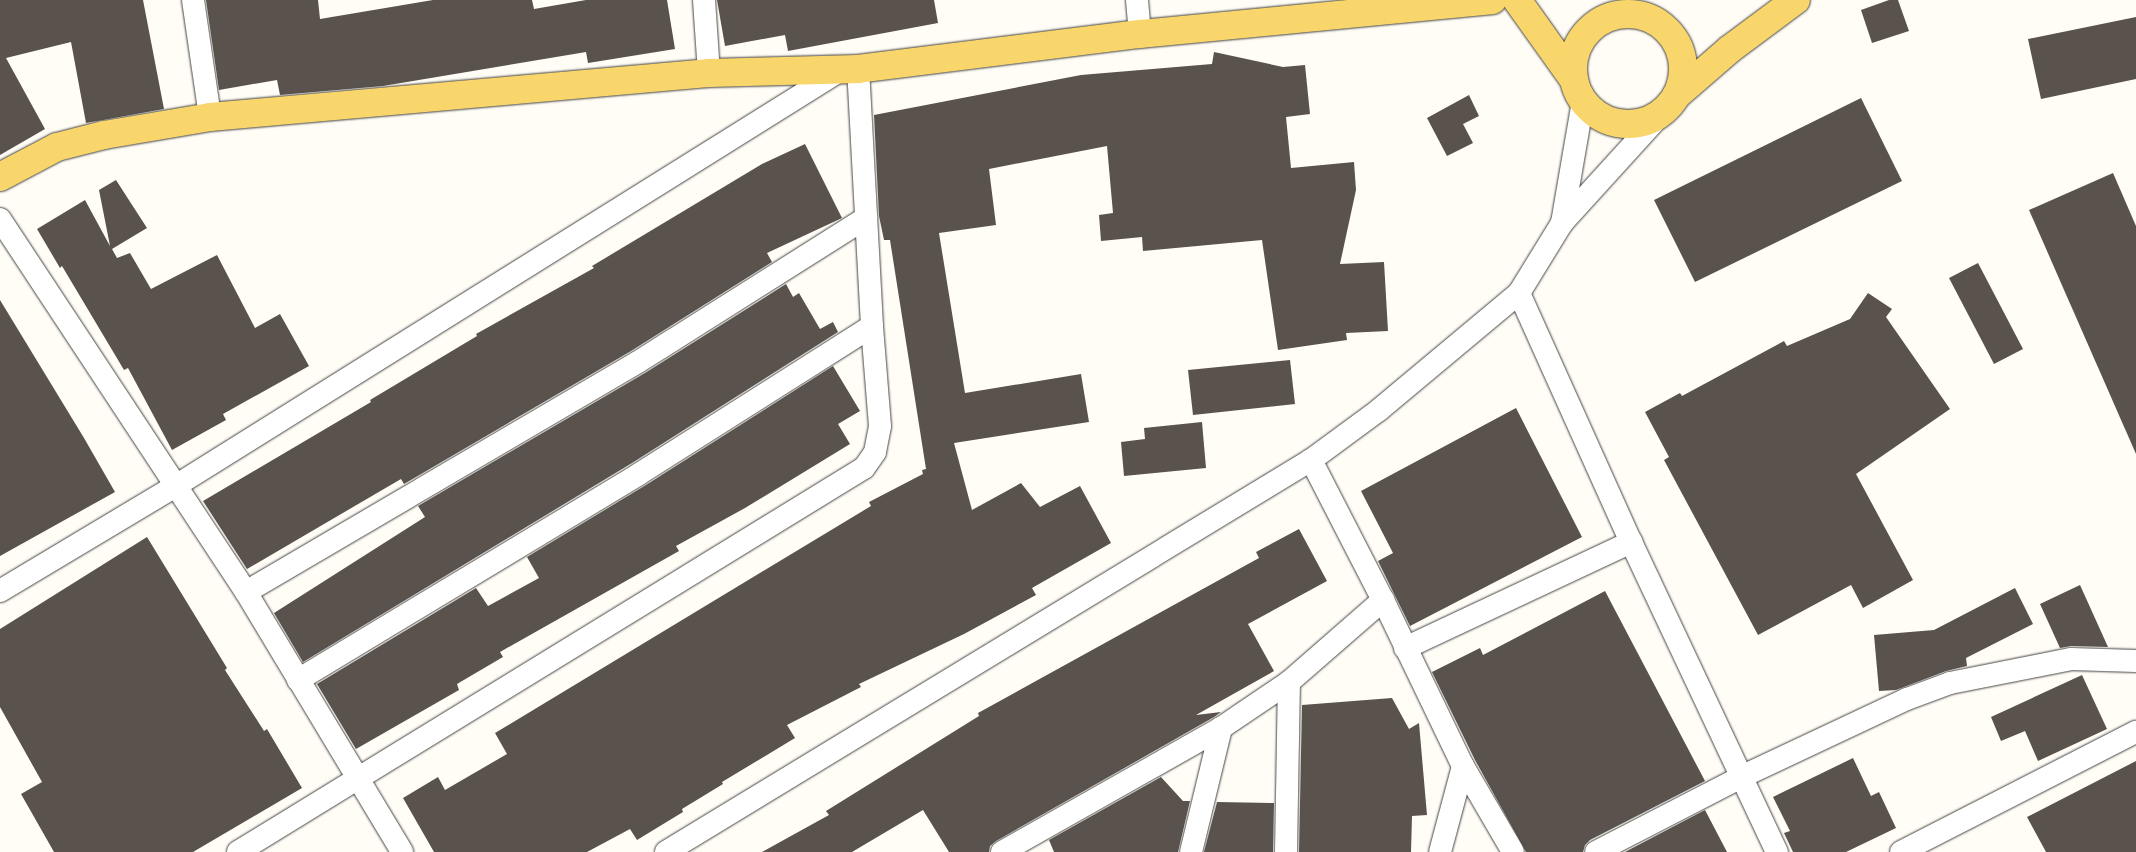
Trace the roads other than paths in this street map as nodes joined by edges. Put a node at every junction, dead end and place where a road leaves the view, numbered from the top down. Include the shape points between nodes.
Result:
1 (194, 0) edge
2 (704, 0) edge
3 (1137, 0) edge
4 (1492, 0) edge
5 (1518, 0) edge
6 (1608, 0) edge
7 (1796, 0) edge
8 (1637, 8) edge
9 (1592, 28) junction
10 (1140, 34) junction
11 (850, 69) junction
12 (708, 73) junction
13 (1579, 91) junction
14 (1671, 103) junction
15 (210, 117) junction
16 (0, 177) edge
17 (866, 218) junction
18 (0, 219) edge
19 (1562, 224) junction
20 (1519, 294) junction
21 (872, 326) junction
22 (1311, 460) junction
23 (177, 485) junction
24 (1631, 542) junction
25 (0, 592) edge
26 (246, 592) junction
27 (1383, 600) junction
28 (1405, 648) junction
29 (2136, 661) edge
30 (298, 680) junction
31 (1289, 682) junction
32 (1220, 728) junction
33 (2136, 732) edge
34 (1463, 766) junction
35 (1741, 777) junction
36 (356, 778) junction
37 (238, 852) edge
38 (402, 852) edge
39 (666, 852) edge
40 (1002, 852) edge
41 (1191, 852) edge
42 (1286, 852) edge
43 (1440, 852) edge
44 (1513, 852) edge
45 (1596, 852) edge
46 (1777, 852) edge
47 (1901, 852) edge

1 - 15 street
2 - 12 street
3 - 10 street
4 - 10 main road
5 - 13 main road
6 - 9 main road
7 - 14 main road via 1730,49
8 - 9 main road via 1608,18
8 - 14 main road via 1675,40 1682,58 1682,78
9 - 13 main road via 1580,42 1573,61
10 - 11 main road
11 - 12 main road
11 - 17 street
11 - 23 street
12 - 15 main road
13 - 14 main road via 1597,115 1614,122 1632,124 1650,120
13 - 19 street
14 - 19 street
15 - 16 main road via 104,135 57,147
17 - 21 street
17 - 26 street via 638,362
18 - 23 street
19 - 20 street
20 - 22 street via 1379,410
20 - 24 street
21 - 30 street via 639,474
21 - 36 street via 880,426 875,452 864,468
22 - 27 street
22 - 39 street
23 - 25 street
23 - 26 street
24 - 28 street
24 - 35 street
26 - 30 street
27 - 28 street
27 - 31 street
28 - 34 street
29 - 35 street via 2071,659 1950,683 1907,699
30 - 36 street
31 - 32 street
31 - 42 street
32 - 40 street
32 - 41 street
33 - 47 street
34 - 43 street
34 - 44 street
35 - 45 street
35 - 46 street
36 - 37 street
36 - 38 street

